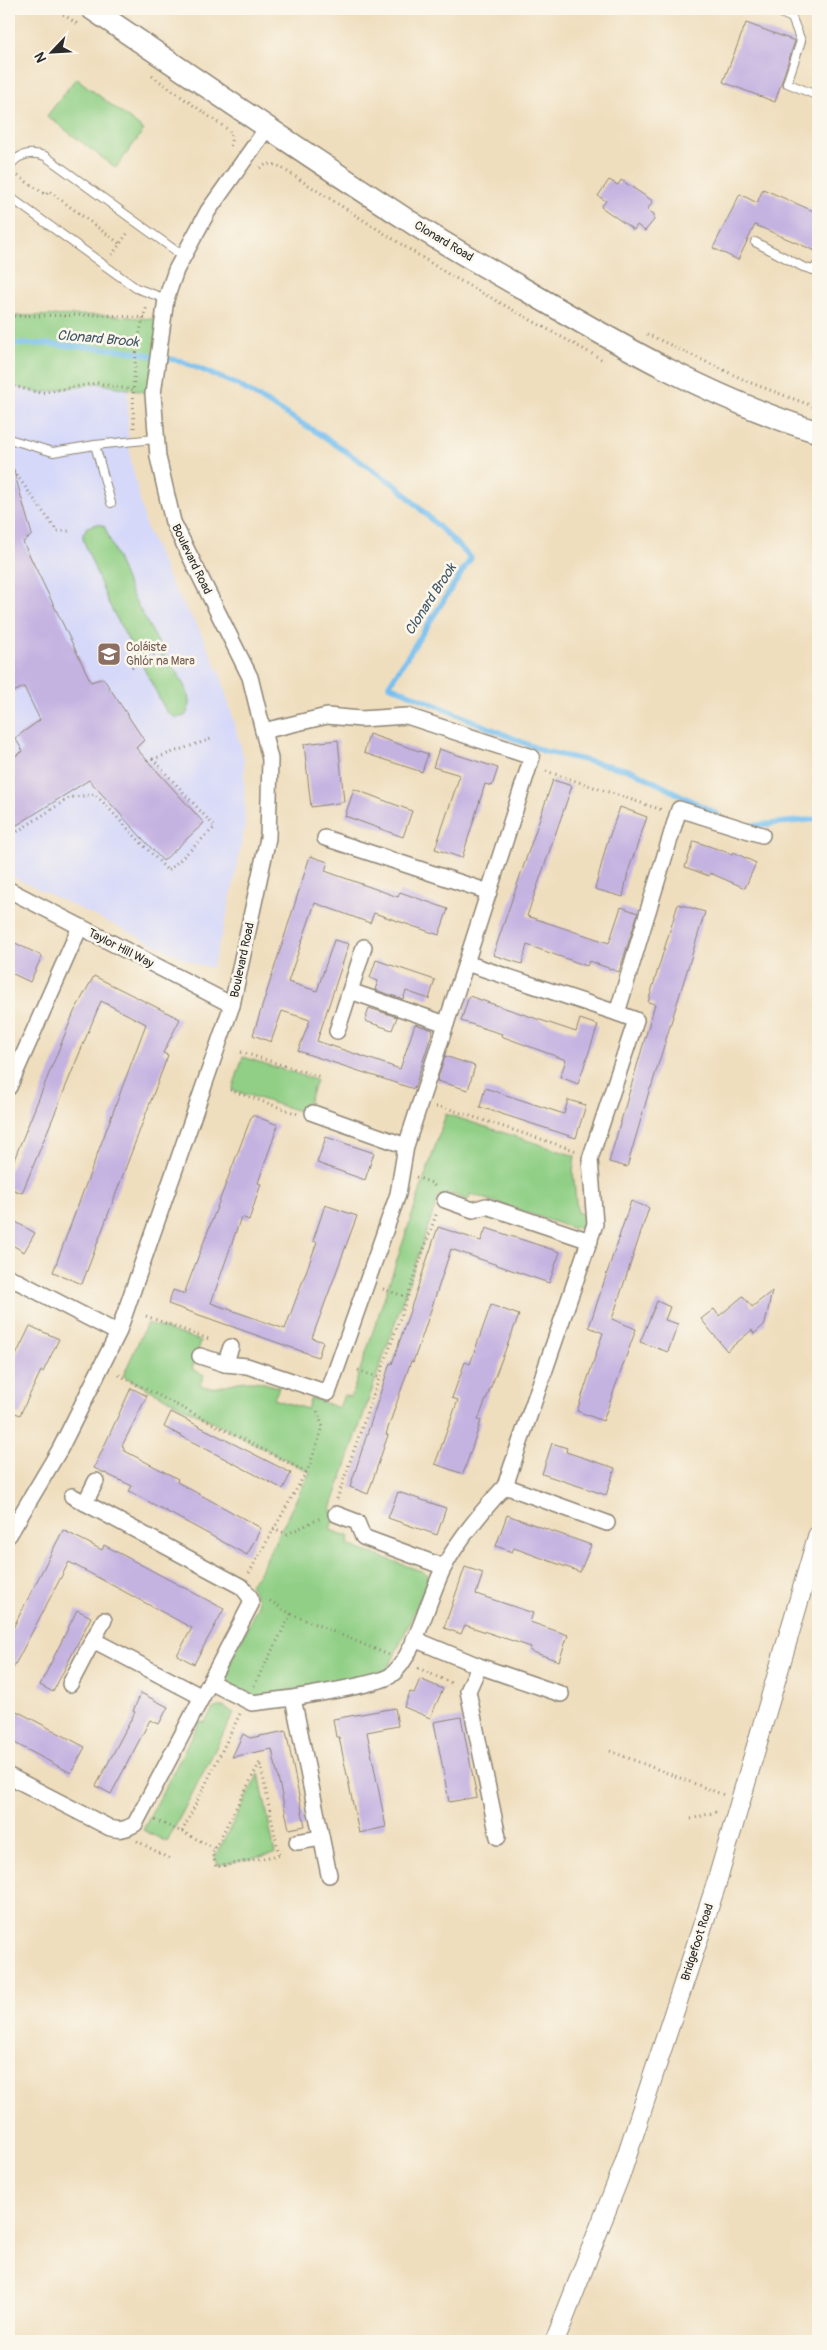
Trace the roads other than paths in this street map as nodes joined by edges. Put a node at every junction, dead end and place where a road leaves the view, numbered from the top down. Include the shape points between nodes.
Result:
1 (92, 9) edge
2 (774, 10) dead end
3 (818, 96) edge
4 (267, 128) junction
5 (9, 167) edge
6 (9, 194) edge
7 (755, 242) dead end
8 (183, 256) junction
9 (818, 264) edge
10 (166, 299) junction
11 (818, 432) edge
12 (9, 439) edge
13 (155, 439) junction
14 (95, 444) junction
15 (111, 503) dead end
16 (263, 731) junction
17 (762, 836) dead end
18 (325, 838) dead end
19 (9, 890) edge
20 (489, 892) junction
21 (80, 927) junction
22 (364, 947) dead end
23 (466, 964) junction
24 (350, 991) junction
25 (232, 1005) junction
26 (617, 1013) junction
27 (446, 1024) junction
28 (337, 1031) dead end
29 (9, 1087) edge
30 (306, 1114) road end
31 (406, 1146) junction
32 (442, 1199) road end
33 (590, 1241) junction
34 (9, 1277) edge
35 (118, 1333) junction
36 (231, 1347) road end
37 (200, 1356) dead end
38 (225, 1364) junction
39 (96, 1481) dead end
40 (505, 1486) junction
41 (332, 1511) road end
42 (607, 1523) dead end
43 (818, 1535) edge
44 (9, 1536) edge
45 (444, 1567) junction
46 (104, 1620) dead end
47 (93, 1640) junction
48 (414, 1640) junction
49 (479, 1666) junction
50 (210, 1682) junction
51 (70, 1684) dead end
52 (561, 1694) dead end
53 (202, 1697) junction
54 (293, 1698) junction
55 (9, 1776) edge
56 (498, 1837) dead end
57 (321, 1838) junction
58 (297, 1842) road end
59 (329, 1875) dead end
60 (555, 2341) edge

1 - 4 main road, Clonard Road
2 - 3 lane via 792,18 802,41 787,83
4 - 8 street, Boulevard Road via 208,211
4 - 11 main road, Clonard Road via 411,222 631,350 754,408
5 - 8 lane via 20,156 45,156
6 - 10 lane via 136,288
7 - 9 lane via 803,267 813,270
8 - 10 street, Boulevard Road
10 - 13 street, Boulevard Road via 154,386
12 - 14 lane via 53,452
13 - 14 lane
13 - 16 street, Boulevard Road via 173,522 250,677
14 - 15 lane
16 - 20 street via 327,716 361,719 406,716 532,757
16 - 25 street, Boulevard Road via 270,760 268,838
17 - 26 street via 679,808
18 - 20 street
19 - 21 street, Taylor Hill Way
20 - 23 street
21 - 25 street, Taylor Hill Way
21 - 29 street
22 - 24 street
23 - 26 street
23 - 27 street
24 - 27 street
24 - 28 street
25 - 35 street, Boulevard Road
26 - 33 street via 636,1020 590,1159 596,1216
27 - 31 street
30 - 31 street
31 - 38 street via 398,1194 328,1393 247,1366
32 - 33 street via 473,1210 486,1206
33 - 40 street
34 - 35 street
35 - 44 street, Boulevard Road via 60,1448
36 - 38 street
37 - 38 street
39 - 50 street via 78,1499 242,1587 250,1597 251,1604
40 - 42 street
40 - 45 street via 484,1509
41 - 45 street via 357,1522 363,1537
43 - 60 street, Bridgefoot Road via 714,1888 622,2170
45 - 48 street
46 - 47 street
47 - 51 street
47 - 53 street
48 - 49 street
48 - 54 street via 396,1670 382,1680
49 - 52 street
49 - 56 street via 468,1691
50 - 53 street
50 - 54 street via 252,1703
53 - 55 street via 135,1824 127,1829 117,1830
54 - 57 street
57 - 58 street
57 - 59 street

